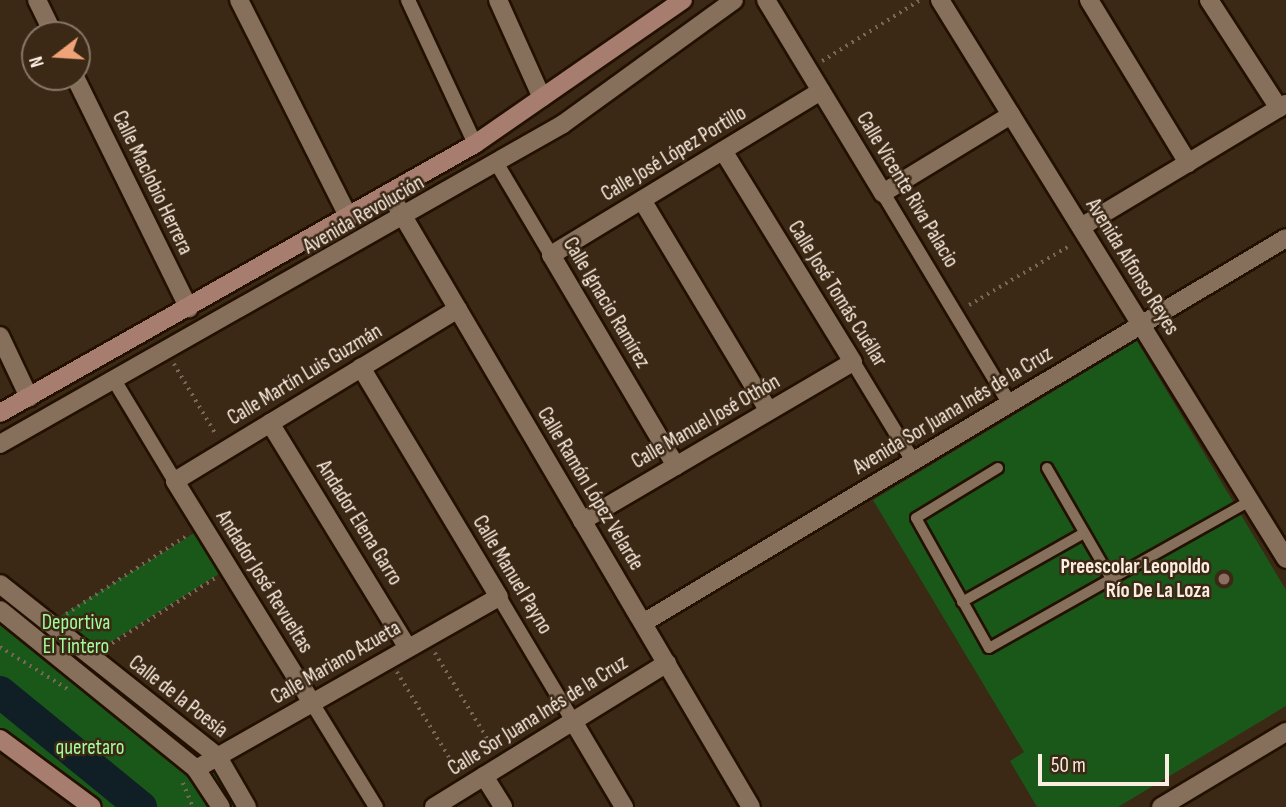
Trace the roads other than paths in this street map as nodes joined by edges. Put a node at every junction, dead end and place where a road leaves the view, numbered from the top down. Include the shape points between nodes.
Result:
1 (37, 0) edge
2 (239, 0) edge
3 (408, 0) edge
4 (498, 0) edge
5 (683, 0) edge
6 (734, 0) edge
7 (766, 0) edge
8 (940, 0) edge
9 (1089, 0) edge
10 (1209, 0) edge
11 (47, 21) edge
12 (82, 91) edge
13 (821, 91) junction
14 (541, 98) junction
15 (1282, 106) edge
16 (1012, 115) junction
17 (475, 144) junction
18 (723, 151) junction
19 (1188, 163) junction
20 (497, 164) junction
21 (883, 193) junction
22 (390, 194) junction
23 (642, 200) junction
24 (349, 218) junction
25 (405, 219) junction
26 (1083, 231) junction
27 (1286, 238) edge
28 (551, 255) junction
29 (190, 309) junction
30 (458, 309) junction
31 (1141, 325) junction
32 (0, 336) edge
33 (853, 362) junction
34 (361, 367) junction
35 (114, 380) junction
36 (29, 397) junction
37 (1009, 403) junction
38 (769, 411) junction
39 (0, 413) edge
40 (270, 423) junction
41 (0, 444) edge
42 (913, 461) junction
43 (676, 466) junction
44 (998, 468) dead end
45 (1047, 468) dead end
46 (175, 481) junction
47 (1250, 501) junction
48 (582, 521) junction
49 (1084, 533) junction
50 (1286, 559) edge
51 (1111, 579) junction
52 (0, 584) edge
53 (499, 597) junction
54 (962, 602) junction
55 (0, 610) edge
56 (643, 623) junction
57 (408, 648) junction
58 (667, 663) junction
59 (312, 703) junction
60 (573, 721) junction
61 (1286, 732) edge
62 (0, 738) edge
63 (218, 757) junction
64 (196, 769) junction
65 (484, 776) junction
66 (92, 807) edge
67 (221, 807) edge
68 (247, 807) edge
69 (376, 807) edge
70 (434, 807) edge
71 (503, 807) edge
72 (624, 807) edge
73 (751, 807) edge
74 (1161, 807) edge

1 - 11 street
2 - 24 street
3 - 17 street
4 - 14 street
5 - 14 main road, Avenida Revolución
6 - 20 street, Avenida Revolución via 624,85
7 - 13 street, Calle Vicente Riva Palacio
8 - 16 street, Avenida Alfonso Reyes
9 - 19 street
10 - 15 street
12 - 29 street, Calle Maclobio Herrera
13 - 18 street, Calle José López Portillo
13 - 21 street, Calle Vicente Riva Palacio
14 - 17 main road, Avenida Revolución
15 - 19 street
16 - 21 street
16 - 26 street, Avenida Alfonso Reyes
17 - 22 main road, Avenida Revolución
18 - 23 street, Calle José López Portillo
18 - 33 street, Calle José Tomás Cuéllar
19 - 26 street
20 - 25 street, Avenida Revolución
20 - 28 street, Calle Ignacio Ramírez
21 - 37 street, Calle Vicente Riva Palacio
22 - 24 main road, Avenida Revolución
22 - 25 street, Calle Ramón López Velarde
23 - 28 street, Calle José López Portillo
23 - 38 street
24 - 29 main road, Avenida Revolución
25 - 30 street, Calle Ramón López Velarde
25 - 35 street, Avenida Revolución
26 - 31 street, Avenida Alfonso Reyes
27 - 31 street, Avenida Sor Juana Inés de la Cruz
28 - 43 street, Calle Ignacio Ramírez
29 - 36 main road, Avenida Revolución
30 - 34 street, Calle Martín Luis Guzmán
30 - 48 street, Calle Ramón López Velarde
31 - 37 street, Avenida Sor Juana Inés de la Cruz
31 - 47 street, Avenida Alfonso Reyes
32 - 36 street
33 - 38 street, Calle Manuel José Othón
33 - 42 street, Calle José Tomás Cuéllar
34 - 40 street, Calle Martín Luis Guzmán
34 - 53 street, Calle Manuel Payno
35 - 41 street, Avenida Revolución
35 - 46 street, Andador José Revueltas
36 - 39 main road, Avenida Revolución
37 - 42 street, Avenida Sor Juana Inés de la Cruz
38 - 43 street, Calle Manuel José Othón
40 - 46 street, Calle Martín Luis Guzmán
40 - 57 street, Andador Elena Garro
42 - 56 street, Avenida Sor Juana Inés de la Cruz
43 - 48 street, Calle Manuel José Othón
44 - 54 lane via 916,518
45 - 49 lane
46 - 59 street, Andador José Revueltas
47 - 50 street, Avenida Alfonso Reyes
47 - 51 lane
48 - 56 street, Calle Ramón López Velarde
49 - 51 lane
49 - 54 lane
51 - 54 lane via 989,648
52 - 63 street, Calle de la Poesía
53 - 57 street, Calle Mariano Azueta
53 - 60 street, Calle Manuel Payno
55 - 64 street, Calle de la Poesía
56 - 58 street, Calle Ramón López Velarde
57 - 59 street, Calle Mariano Azueta
58 - 60 street, Calle Sor Juana Inés de la Cruz
58 - 73 street, Calle Ramón López Velarde
59 - 63 street, Calle Mariano Azueta
59 - 69 street, Andador José Revueltas
60 - 65 street, Calle Sor Juana Inés de la Cruz
60 - 72 street, Calle Manuel Payno
61 - 74 street
62 - 66 main road
63 - 64 street, Calle Mariano Azueta
63 - 68 street, Calle de la Poesía
64 - 67 street, Calle de la Poesía
65 - 70 street, Calle Sor Juana Inés de la Cruz
65 - 71 street

